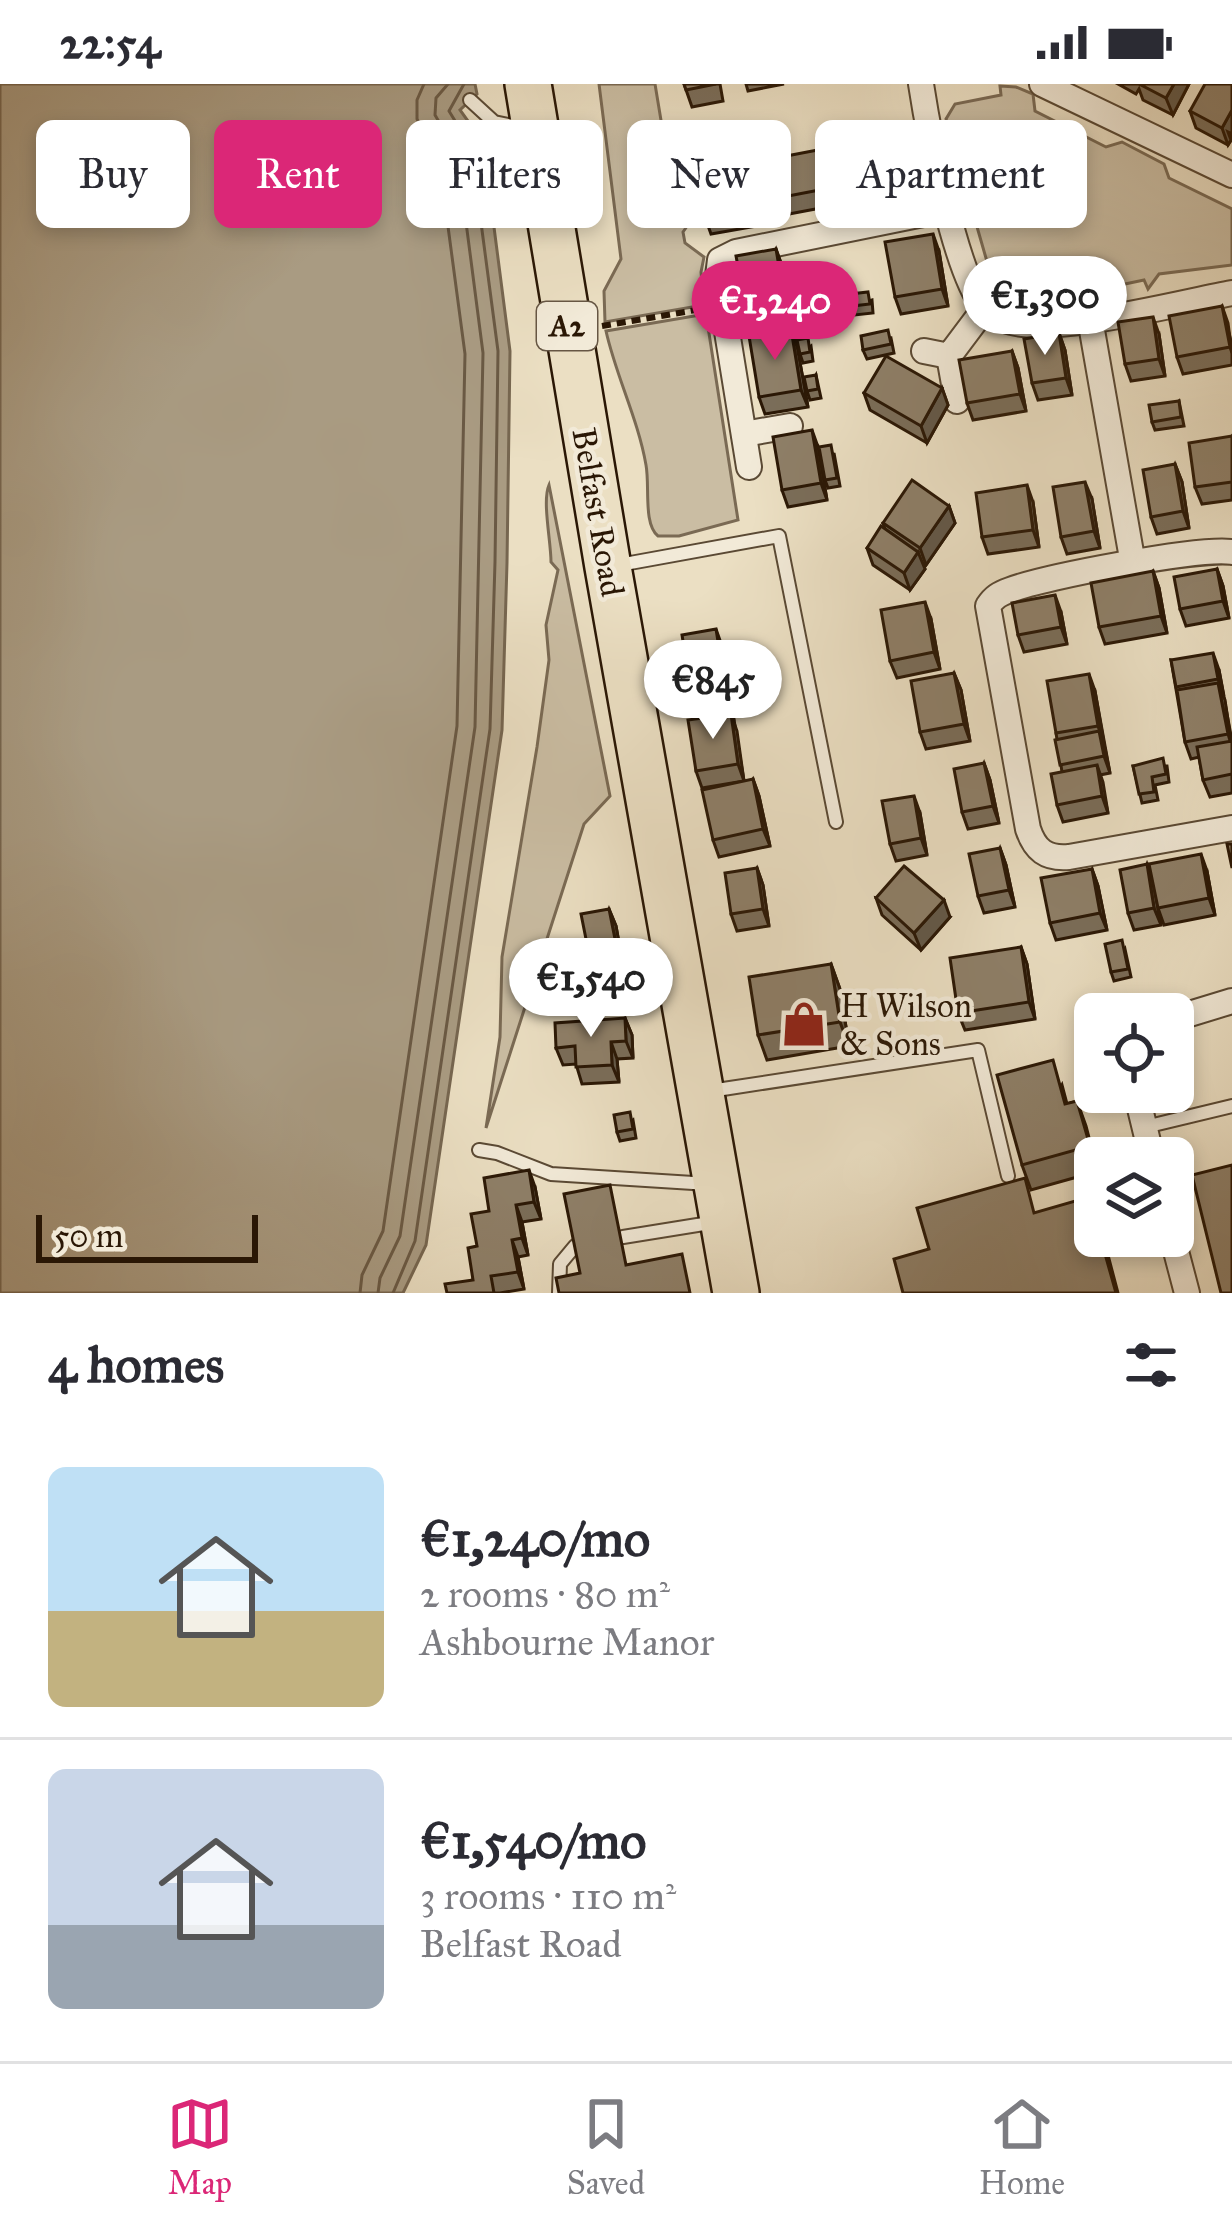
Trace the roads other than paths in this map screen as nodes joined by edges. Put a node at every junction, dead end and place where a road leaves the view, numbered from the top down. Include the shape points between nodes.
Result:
1 (528, 84) edge
2 (1042, 84) edge
3 (926, 85) edge
4 (470, 100) dead end
5 (492, 120) edge
6 (533, 120) edge
7 (928, 120) edge
8 (1232, 175) edge
9 (551, 228) edge
10 (854, 228) edge
11 (954, 228) edge
12 (1232, 293) edge
13 (985, 308) junction
14 (1090, 319) junction
15 (956, 401) dead end
16 (790, 426) dead end
17 (744, 434) junction
18 (749, 467) dead end
19 (1232, 552) edge
20 (1133, 564) junction
21 (608, 567) junction
22 (836, 822) dead end
23 (1232, 828) edge
24 (1232, 1001) edge
25 (1194, 1012) edge
26 (700, 1093) junction
27 (1232, 1106) edge
28 (1141, 1113) edge
29 (1144, 1127) junction
30 (1147, 1137) edge
31 (479, 1150) dead end
32 (1008, 1176) dead end
33 (720, 1203) junction
34 (622, 1237) edge
35 (575, 1246) edge
36 (1178, 1257) edge
37 (559, 1293) edge
38 (736, 1293) edge
39 (1187, 1293) edge

1 - 6 highway, Belfast Road / A2
2 - 8 street
3 - 7 street
4 - 5 lane
9 - 21 highway, Belfast Road / A2
10 - 17 street via 720,260
11 - 13 street
12 - 14 street
13 - 14 street via 1009,322 1042,326
13 - 15 street via 936,353
14 - 20 street
16 - 17 street
17 - 18 street
19 - 20 street
20 - 23 street via 1013,588 988,606 1031,836 1039,850 1060,857
21 - 22 lane via 779,536
21 - 26 highway, Belfast Road / A2
24 - 25 street
26 - 32 lane via 978,1049
26 - 33 highway, Belfast Road / A2
27 - 29 lane
28 - 29 street
29 - 30 street
31 - 33 lane via 550,1174
33 - 34 lane
33 - 38 highway, Belfast Road / A2
35 - 37 lane via 560,1264
36 - 39 street

